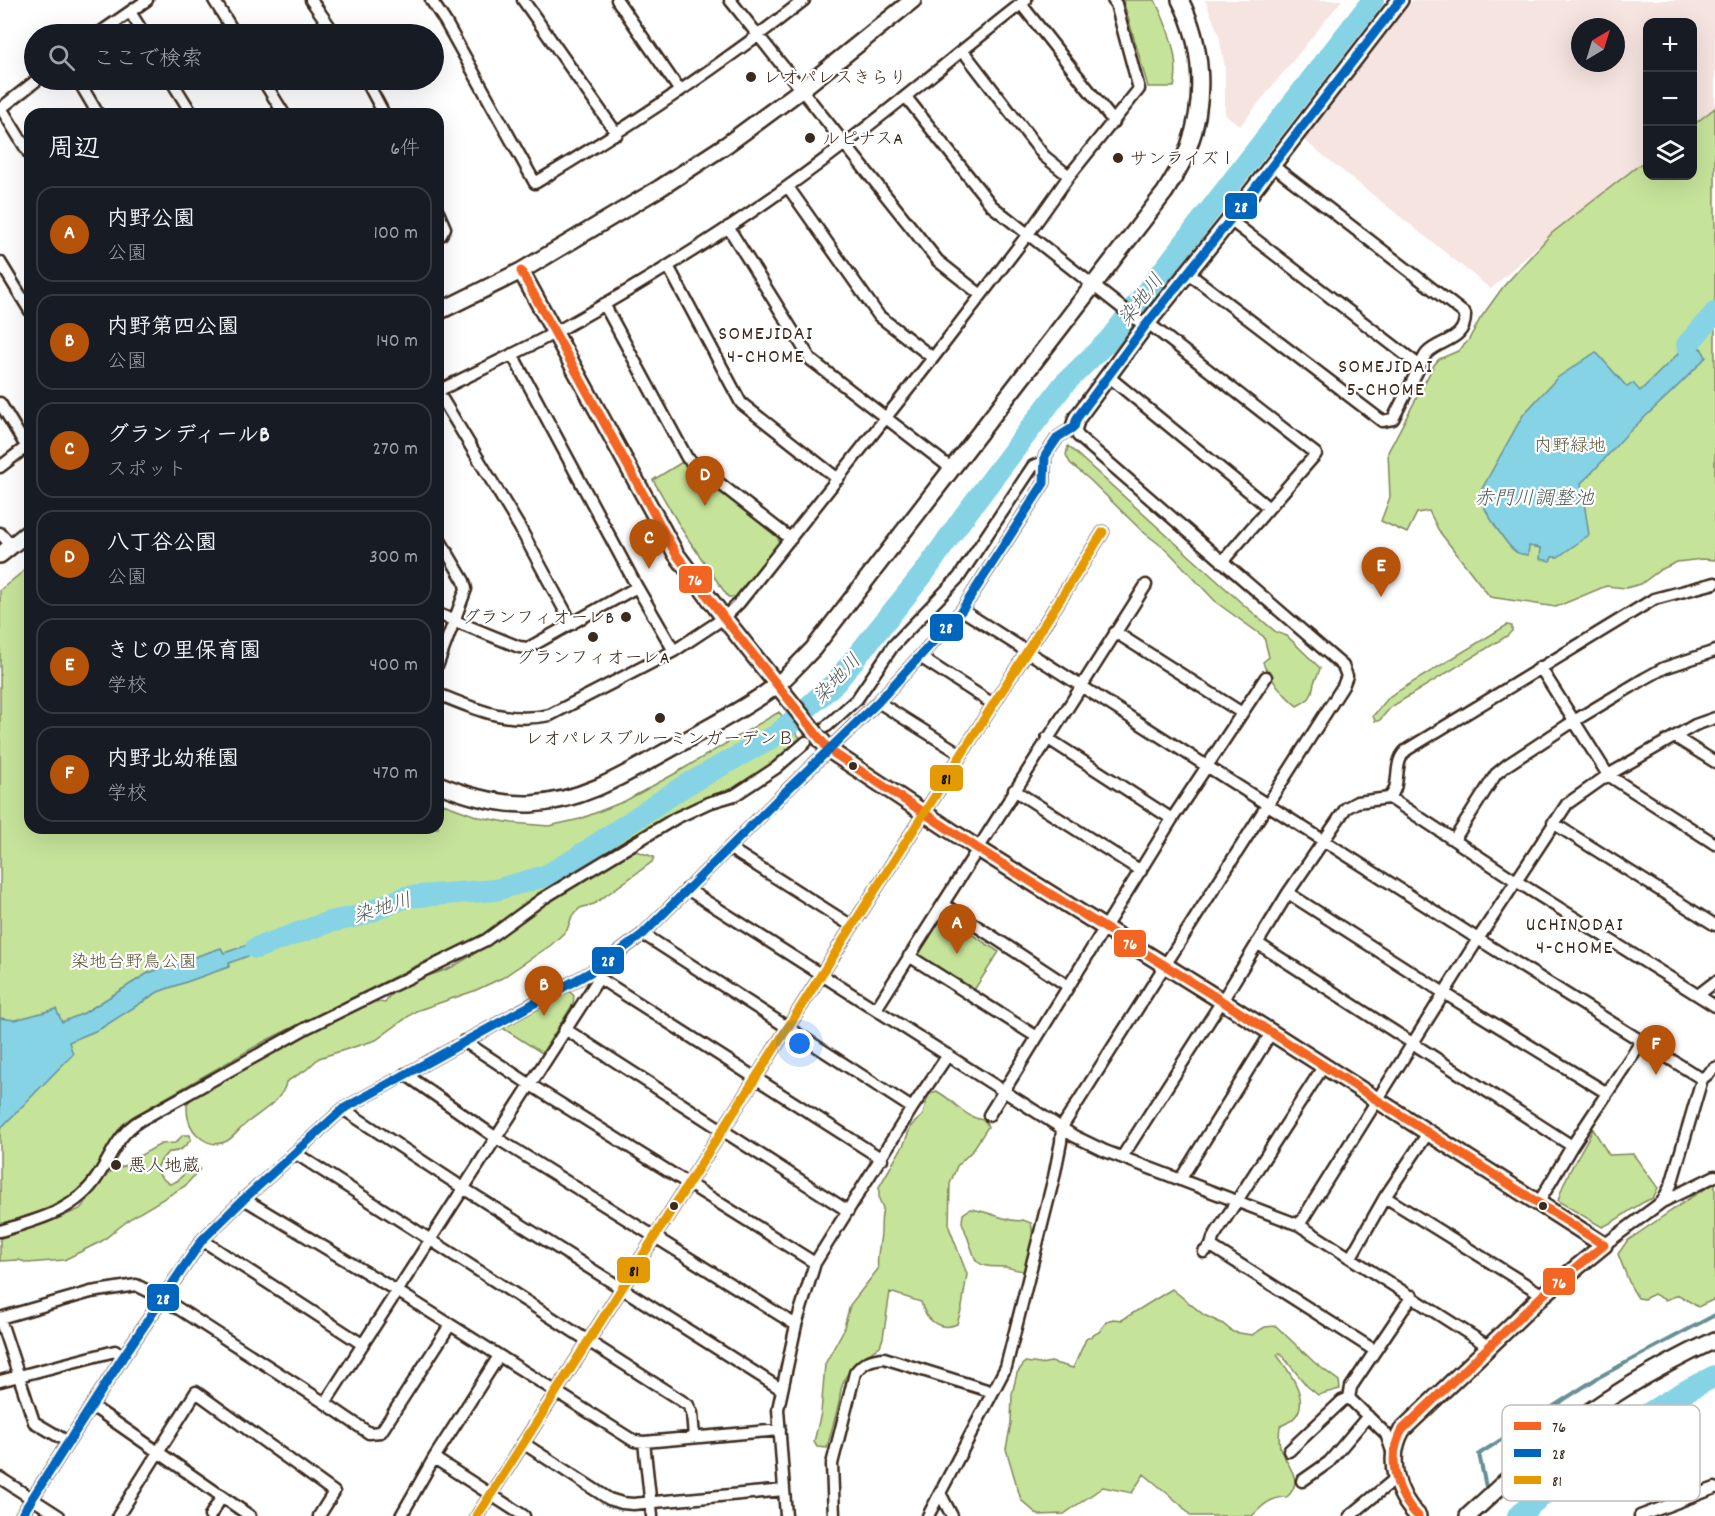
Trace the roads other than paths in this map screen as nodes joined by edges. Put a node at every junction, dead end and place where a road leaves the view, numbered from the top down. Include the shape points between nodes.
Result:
1 (147, 0) edge
2 (214, 0) edge
3 (311, 0) edge
4 (431, 0) edge
5 (523, 0) edge
6 (617, 0) edge
7 (730, 0) edge
8 (804, 0) edge
9 (913, 0) edge
10 (1113, 0) edge
11 (1180, 0) edge
12 (1400, 0) edge
13 (1024, 2) edge
14 (130, 12) junction
15 (113, 24) edge
16 (138, 24) edge
17 (229, 24) edge
18 (327, 24) edge
19 (759, 36) junction
20 (963, 51) junction
21 (25, 90) edge
22 (84, 90) edge
23 (177, 90) edge
24 (269, 90) edge
25 (371, 90) edge
26 (801, 90) junction
27 (680, 91) junction
28 (906, 97) junction
29 (94, 108) edge
30 (188, 108) edge
31 (280, 108) edge
32 (381, 108) edge
33 (1, 109) edge
34 (1114, 122) junction
35 (617, 134) junction
36 (844, 143) junction
37 (24, 145) edge
38 (1272, 165) junction
39 (1069, 176) junction
40 (788, 187) junction
41 (1230, 220) junction
42 (728, 227) junction
43 (1028, 234) junction
44 (0, 262) edge
45 (668, 266) junction
46 (520, 271) junction
47 (1188, 273) junction
48 (1093, 286) junction
49 (981, 295) junction
50 (24, 301) edge
51 (604, 304) junction
52 (444, 309) edge
53 (1143, 323) junction
54 (555, 333) junction
55 (512, 354) junction
56 (933, 358) junction
57 (1419, 366) junction
58 (1108, 376) junction
59 (444, 388) edge
60 (444, 401) edge
61 (0, 403) edge
62 (885, 418) junction
63 (1074, 427) junction
64 (24, 439) edge
65 (24, 448) edge
66 (1045, 462) junction
67 (0, 467) edge
68 (952, 469) junction
69 (838, 479) junction
70 (1269, 508) junction
71 (1102, 532) dead end
72 (0, 533) edge
73 (24, 536) edge
74 (791, 539) junction
75 (444, 547) edge
76 (5, 550) edge
77 (1222, 562) junction
78 (1715, 583) edge
79 (1146, 585) dead end
80 (637, 587) junction
81 (962, 610) junction
82 (444, 616) edge
83 (724, 618) junction
84 (455, 621) junction
85 (572, 624) junction
86 (1115, 632) junction
87 (444, 649) edge
88 (1027, 650) junction
89 (674, 651) junction
90 (1715, 651) edge
91 (920, 657) junction
92 (1540, 667) junction
93 (1266, 677) dead end
94 (777, 685) junction
95 (1082, 685) junction
96 (444, 696) edge
97 (878, 702) junction
98 (993, 704) junction
99 (1242, 713) junction
100 (1715, 718) edge
101 (1574, 721) junction
102 (827, 726) dead end
103 (808, 735) junction
104 (1675, 737) junction
105 (1047, 738) junction
106 (829, 750) junction
107 (961, 754) junction
108 (1715, 762) edge
109 (1208, 765) junction
110 (1608, 775) junction
111 (444, 786) edge
112 (1396, 786) junction
113 (1014, 790) junction
114 (1389, 798) junction
115 (1267, 804) junction
116 (1405, 808) junction
117 (923, 813) junction
118 (1172, 819) junction
119 (1553, 823) junction
120 (1324, 840) junction
121 (1454, 840) junction
122 (1715, 844) edge
123 (729, 848) junction
124 (977, 848) junction
125 (1141, 871) junction
126 (1516, 881) junction
127 (687, 889) junction
128 (1288, 893) junction
129 (943, 904) junction
130 (852, 926) junction
131 (1715, 926) edge
132 (1105, 928) junction
133 (643, 934) junction
134 (1478, 939) junction
135 (1257, 943) junction
136 (909, 957) junction
137 (1165, 966) junction
138 (599, 973) junction
139 (822, 974) junction
140 (575, 981) junction
141 (1715, 982) edge
142 (1068, 986) junction
143 (1444, 993) junction
144 (1698, 995) junction
145 (1222, 1001) junction
146 (1715, 1006) edge
147 (579, 1008) junction
148 (876, 1009) junction
149 (787, 1028) junction
150 (565, 1029) junction
151 (1271, 1033) junction
152 (1037, 1037) junction
153 (464, 1041) junction
154 (1641, 1042) junction
155 (1412, 1044) junction
156 (948, 1055) junction
157 (1323, 1067) junction
158 (1715, 1068) edge
159 (405, 1074) junction
160 (756, 1078) junction
161 (1702, 1079) junction
162 (529, 1084) junction
163 (1004, 1091) junction
164 (1607, 1094) junction
165 (1376, 1100) junction
166 (912, 1108) junction
167 (343, 1109) junction
168 (989, 1115) dead end
169 (1062, 1127) junction
170 (722, 1131) junction
171 (1428, 1133) junction
172 (495, 1137) junction
173 (1572, 1146) junction
174 (295, 1154) junction
175 (1122, 1157) junction
176 (882, 1159) junction
177 (1715, 1176) edge
178 (1180, 1180) junction
179 (688, 1184) junction
180 (463, 1188) junction
181 (1385, 1197) junction
182 (244, 1199) junction
183 (1539, 1202) junction
184 (1662, 1202) junction
185 (1237, 1203) junction
186 (848, 1211) junction
187 (1299, 1226) junction
188 (0, 1231) edge
189 (653, 1237) junction
190 (202, 1240) junction
191 (429, 1240) junction
192 (1604, 1245) junction
193 (1351, 1257) junction
194 (815, 1263) junction
195 (622, 1289) junction
196 (397, 1291) junction
197 (1543, 1295) junction
198 (1412, 1296) junction
199 (162, 1298) junction
200 (0, 1318) edge
201 (450, 1325) junction
202 (796, 1325) junction
203 (1715, 1340) edge
204 (589, 1341) junction
205 (362, 1344) junction
206 (1488, 1346) junction
207 (1374, 1350) junction
208 (498, 1356) junction
209 (123, 1357) junction
210 (19, 1376) junction
211 (0, 1381) edge
212 (781, 1389) junction
213 (555, 1392) junction
214 (993, 1392) junction
215 (1349, 1398) junction
216 (325, 1402) junction
217 (1599, 1405) edge
218 (92, 1406) junction
219 (1368, 1416) junction
220 (780, 1430) junction
221 (694, 1437) junction
222 (68, 1442) junction
223 (644, 1442) junction
224 (523, 1443) junction
225 (1289, 1451) dead end
226 (159, 1453) junction
227 (434, 1458) junction
228 (1394, 1460) junction
229 (0, 1478) edge
230 (1396, 1478) junction
231 (1302, 1481) dead end
232 (1502, 1486) edge
233 (1715, 1488) edge
234 (784, 1490) junction
235 (940, 1493) junction
236 (490, 1494) junction
237 (1700, 1494) edge
238 (221, 1498) junction
239 (33, 1499) junction
240 (1680, 1501) edge
241 (650, 1502) junction
242 (239, 1513) edge
243 (21, 1516) edge
244 (59, 1516) edge
245 (118, 1516) edge
246 (210, 1516) edge
247 (249, 1516) edge
248 (320, 1516) edge
249 (401, 1516) edge
250 (477, 1516) edge
251 (524, 1516) edge
252 (652, 1516) edge
253 (786, 1516) edge
254 (834, 1516) edge
255 (928, 1516) edge
256 (952, 1516) edge
257 (1350, 1516) edge
258 (1418, 1516) edge
259 (1469, 1516) edge
260 (1640, 1516) edge

1 - 14 street
2 - 17 street
3 - 18 street
4 - 35 street via 535,183
5 - 35 street
6 - 27 street
7 - 19 street
8 - 19 street
9 - 26 street
10 - 34 street via 1139,89
11 - 48 street via 1190,22 1200,81 1199,107 1189,148 1165,192
12 - 38 street
13 - 20 street
13 - 34 street
14 - 15 street
14 - 16 street
19 - 26 street
19 - 27 street
20 - 28 street
20 - 39 street via 1044,156
21 - 33 street
22 - 29 street
23 - 30 street
24 - 31 street
25 - 32 street
26 - 36 street
26 - 46 street via 660,188
27 - 35 street
28 - 36 street
28 - 43 street via 989,202
33 - 37 street
34 - 39 street
36 - 40 street
36 - 49 street via 938,261
38 - 41 street
38 - 57 street via 1465,314 1465,324 1456,335 1427,353
39 - 43 street
40 - 42 street
40 - 56 street via 879,316
41 - 47 street
41 - 57 street
42 - 45 street
42 - 62 street via 811,360
43 - 48 street
43 - 49 street
44 - 50 street
45 - 51 street
45 - 69 street via 741,404
46 - 52 street
46 - 54 street
47 - 53 street
47 - 57 street via 1382,421 1393,418
48 - 53 street
48 - 68 street
49 - 56 street
51 - 54 street
51 - 74 street via 687,458
53 - 58 street
53 - 70 street via 1316,454
54 - 55 street
54 - 83 street via 676,554
55 - 59 street
55 - 80 street
56 - 62 street
58 - 63 street
58 - 70 street
60 - 85 street
61 - 64 street
62 - 68 street
62 - 69 street
63 - 66 street via 1058,437
63 - 77 street via 1075,433
65 - 67 street
66 - 81 street via 1044,483
66 - 102 street via 1033,466 959,577 893,646 857,699
68 - 94 street via 813,650
69 - 74 street
70 - 77 street
71 - 88 street
72 - 76 street
73 - 76 street
74 - 83 street via 752,590
75 - 84 street via 466,585
77 - 115 street via 1343,666 1347,676
78 - 92 street via 1654,599
79 - 86 street
80 - 85 street
80 - 89 street
81 - 88 street
81 - 91 street
82 - 84 street
83 - 89 street
83 - 94 street
84 - 85 street via 523,648
84 - 87 street
86 - 95 street
86 - 99 street
88 - 95 street
88 - 98 street
89 - 96 street via 545,717 502,717
90 - 101 street via 1654,674
91 - 97 street
91 - 98 street
92 - 101 street
92 - 112 street via 1404,753
93 - 99 street
94 - 103 street
94 - 111 street via 614,781 567,798 530,804 487,800
95 - 105 street
95 - 109 street
97 - 106 street
97 - 107 street
98 - 107 street
99 - 109 street
100 - 104 street
101 - 110 street
101 - 121 street via 1496,774
103 - 106 street
103 - 188 street via 776,768 735,795 676,818 542,899 486,940 308,1027 139,1121 123,1135 99,1175 78,1200 56,1213
104 - 108 street
104 - 110 street
105 - 113 street
105 - 118 street
106 - 117 street
106 - 123 street
107 - 117 street
109 - 115 street
109 - 118 street
110 - 119 street via 1576,797
110 - 122 street
112 - 114 street
112 - 116 street
113 - 124 street
113 - 125 street
114 - 116 street
114 - 120 street via 1350,805
115 - 120 street
115 - 137 street
116 - 121 street
117 - 124 street
117 - 130 street
118 - 125 street
119 - 126 street
119 - 131 street
120 - 128 street
120 - 134 street
121 - 126 street
123 - 127 street
123 - 130 street
124 - 129 street
124 - 132 street
125 - 132 street
126 - 134 street
126 - 144 street
127 - 133 street
127 - 139 street
128 - 135 street
128 - 143 street
129 - 136 street
129 - 142 street
130 - 139 street
132 - 137 street
132 - 142 street
133 - 138 street
133 - 149 street
134 - 143 street
134 - 154 street
135 - 145 street
135 - 155 street
136 - 148 street
136 - 152 street
137 - 145 street
137 - 169 street
138 - 140 street
138 - 147 street
138 - 160 street
139 - 148 street
139 - 149 street
140 - 147 street
140 - 153 street
141 - 144 street
142 - 152 street
143 - 155 street
143 - 164 street
144 - 146 street
145 - 151 street
145 - 175 street
147 - 150 street
148 - 156 street
149 - 160 street
149 - 166 street
150 - 162 street
150 - 170 street
151 - 157 street
151 - 178 street
152 - 163 street
153 - 159 street
153 - 162 street
154 - 161 street
154 - 164 street
155 - 165 street
155 - 173 street
156 - 163 street
156 - 166 street
157 - 165 street
157 - 185 street
158 - 161 street
159 - 167 street
159 - 172 street
160 - 170 street
160 - 176 street
161 - 184 street via 1671,1185
162 - 172 street
162 - 179 street
163 - 168 street
163 - 169 street
164 - 173 street
165 - 171 street
165 - 187 street
166 - 176 street
167 - 174 street
167 - 180 street
169 - 175 street via 1074,1137
169 - 214 street via 1054,1178 1006,1367
170 - 179 street
170 - 186 street
171 - 181 street
171 - 183 street
172 - 180 street
172 - 189 street
173 - 183 street
174 - 182 street
174 - 191 street
175 - 178 street
176 - 186 street
177 - 184 street
178 - 185 street
179 - 189 street
179 - 194 street
180 - 191 street
180 - 195 street
181 - 193 street
181 - 197 street
182 - 190 street
182 - 196 street
183 - 192 street
184 - 192 street
185 - 187 street
185 - 207 street via 1208,1249
186 - 194 street
187 - 193 street
189 - 195 street
189 - 202 street
190 - 199 street
190 - 205 street
191 - 196 street
191 - 204 street
192 - 197 street
193 - 198 street
194 - 202 street
195 - 204 street
195 - 212 street
196 - 201 street
196 - 205 street
197 - 206 street
198 - 206 street
198 - 207 street
199 - 200 street via 136,1285 91,1292
199 - 209 street
199 - 216 street
200 - 210 street
201 - 208 street
201 - 216 street via 381,1432 369,1432
202 - 212 street
203 - 217 street
204 - 213 street
204 - 221 street via 688,1405
205 - 216 street
206 - 228 street via 1402,1430
207 - 215 street
208 - 213 street
208 - 227 street
209 - 210 street via 115,1351
209 - 218 street
210 - 211 street
210 - 222 street via 34,1422
212 - 220 street
213 - 223 street via 630,1439
213 - 224 street
214 - 235 street
214 - 254 street via 884,1358 871,1359 860,1366 832,1464
215 - 219 street
215 - 225 street
218 - 222 street
218 - 226 street
219 - 228 street via 1389,1438
219 - 231 street via 1329,1462
220 - 221 street
220 - 234 street
221 - 223 street
222 - 239 street
223 - 241 street
224 - 236 street
224 - 241 street via 615,1502
226 - 238 street
226 - 245 street
226 - 248 street via 196,1392 334,1492
227 - 236 street
227 - 249 street
228 - 230 street
229 - 239 street
230 - 257 street
230 - 258 street via 1402,1496
232 - 259 street
233 - 237 street
234 - 241 street
234 - 253 street
235 - 255 street
235 - 256 street
236 - 250 street
236 - 251 street
238 - 242 street
238 - 246 street
239 - 243 street
239 - 244 street
240 - 260 street
241 - 252 street
242 - 247 street

